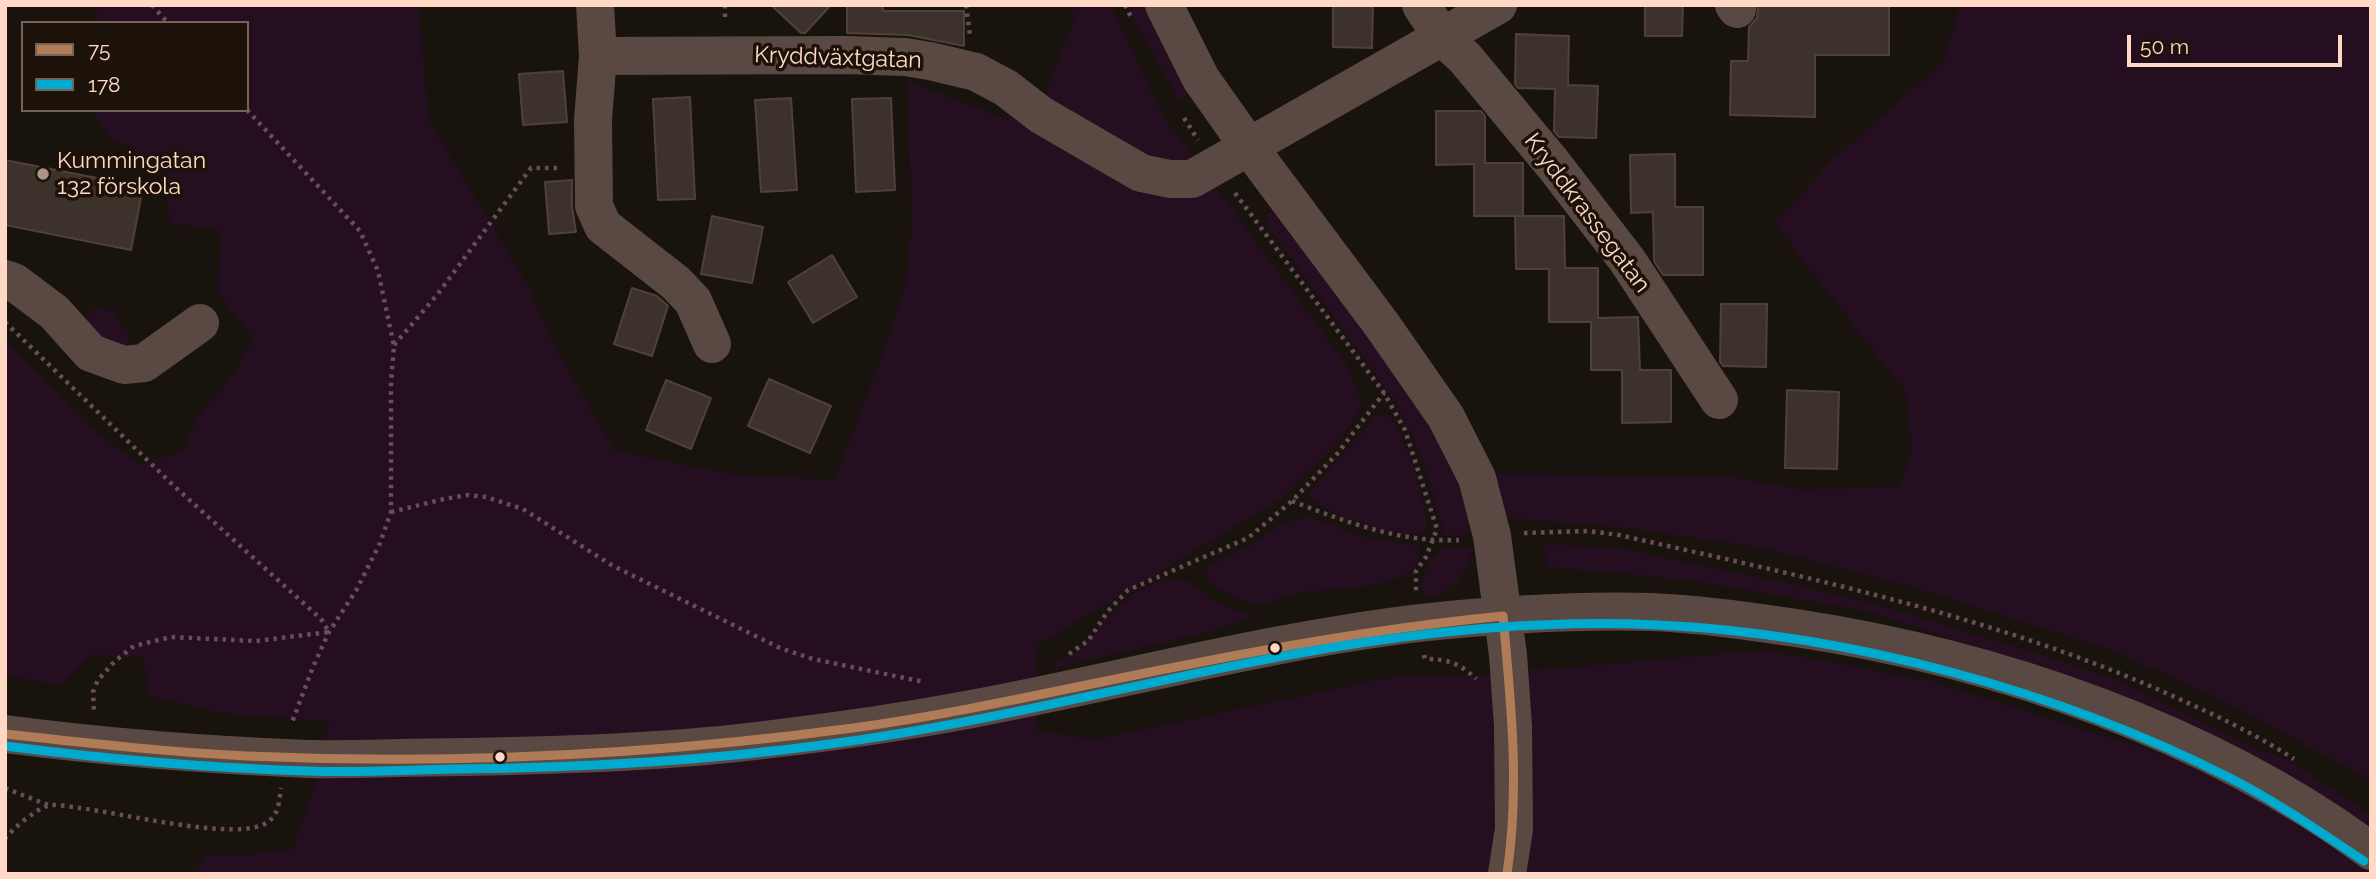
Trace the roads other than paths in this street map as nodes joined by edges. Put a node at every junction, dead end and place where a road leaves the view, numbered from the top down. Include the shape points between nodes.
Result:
1 (595, 5) edge
2 (1421, 5) edge
3 (1498, 5) edge
4 (1150, 17) edge
5 (1442, 37) junction
6 (598, 56) junction
7 (1248, 147) junction
8 (5, 279) edge
9 (200, 323) dead end
10 (712, 344) dead end
11 (1719, 400) dead end
12 (1503, 616) junction
13 (5, 734) edge
14 (2371, 850) edge
15 (1507, 874) edge

1 - 6 street
2 - 5 street, Kryddkrassegatan
3 - 5 street
4 - 7 street
5 - 7 street
5 - 11 street, Kryddkrassegatan via 1553,164 1627,260
6 - 7 street, Kryddväxtgatan via 846,55 930,61 976,72 1141,173 1170,179 1192,178
6 - 10 street via 594,206 603,226 693,301
7 - 12 street via 1446,416 1477,478 1492,536
8 - 9 street via 54,312 91,353 124,365 144,363
12 - 13 street via 1420,623 1274,647 974,709 767,740 597,753 312,759
12 - 14 street via 1653,612 1754,621 1882,643 1985,668 2133,721 2229,764
12 - 15 street via 1513,751 1514,829

